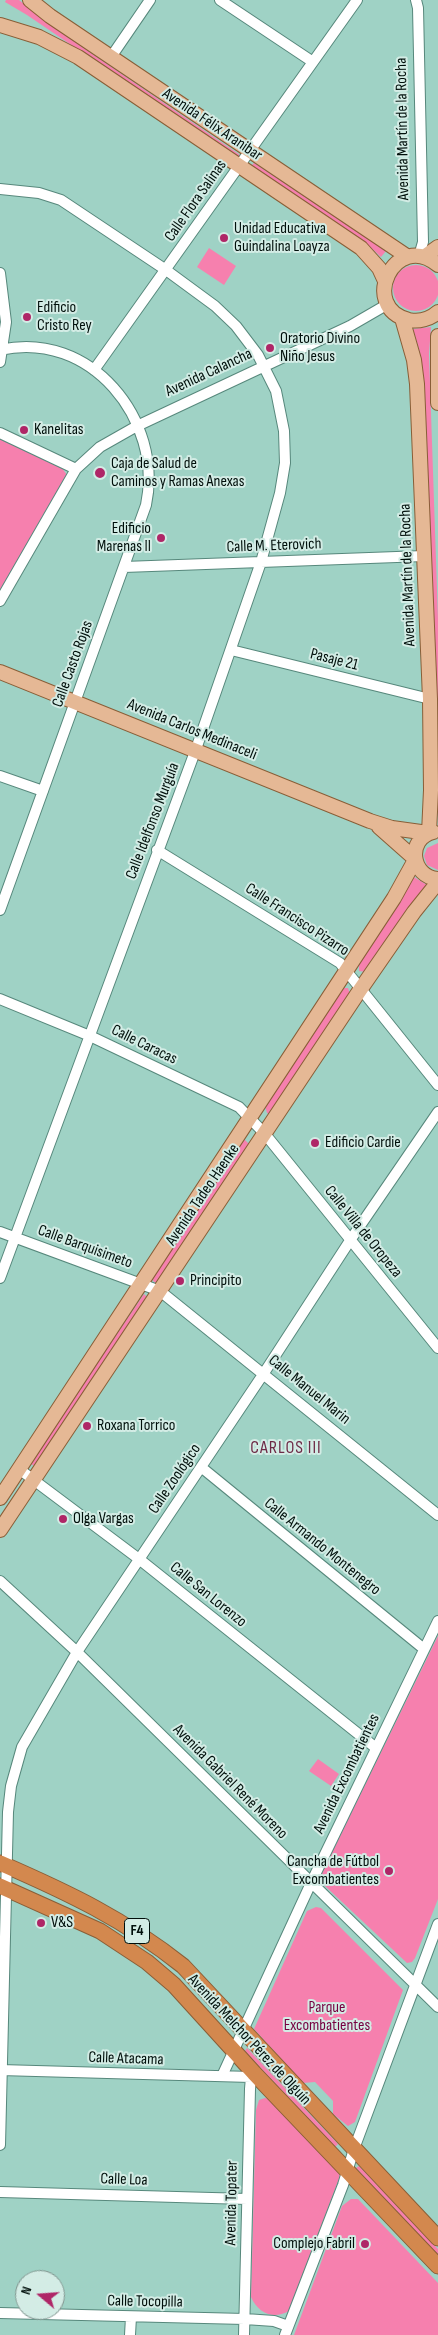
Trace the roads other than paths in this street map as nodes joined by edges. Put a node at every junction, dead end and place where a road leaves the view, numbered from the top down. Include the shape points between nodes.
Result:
1 (31, 0) edge
2 (150, 0) edge
3 (220, 0) edge
4 (357, 0) edge
5 (416, 0) edge
6 (0, 25) edge
7 (111, 57) junction
8 (312, 62) junction
9 (249, 151) junction
10 (240, 165) junction
11 (0, 189) edge
12 (438, 247) edge
13 (417, 257) junction
14 (438, 265) edge
15 (166, 270) junction
16 (0, 273) edge
17 (385, 281) junction
18 (388, 304) junction
19 (438, 312) edge
20 (402, 318) junction
21 (438, 336) edge
22 (1, 350) edge
23 (0, 362) edge
24 (265, 366) junction
25 (94, 370) junction
26 (438, 403) edge
27 (137, 426) junction
28 (0, 433) edge
29 (76, 469) junction
30 (424, 556) junction
31 (261, 562) junction
32 (124, 567) junction
33 (0, 601) edge
34 (231, 650) junction
35 (0, 672) edge
36 (430, 699) junction
37 (75, 702) junction
38 (196, 750) junction
39 (0, 776) edge
40 (43, 791) junction
41 (370, 821) junction
42 (433, 831) edge
43 (157, 850) junction
44 (414, 859) junction
45 (438, 878) edge
46 (438, 882) edge
47 (4, 888) edge
48 (0, 910) edge
49 (347, 971) junction
50 (360, 990) junction
51 (0, 999) edge
52 (90, 1036) junction
53 (438, 1085) edge
54 (438, 1112) edge
55 (250, 1116) junction
56 (265, 1134) junction
57 (0, 1232) edge
58 (16, 1237) junction
59 (351, 1239) junction
60 (0, 1278) edge
61 (141, 1283) junction
62 (160, 1291) junction
63 (438, 1348) edge
64 (264, 1373) junction
65 (201, 1468) junction
66 (19, 1469) junction
67 (33, 1479) junction
68 (0, 1498) edge
69 (438, 1515) edge
70 (0, 1530) edge
71 (139, 1559) junction
72 (0, 1581) edge
73 (438, 1621) edge
74 (424, 1649) junction
75 (77, 1652) junction
76 (376, 1748) junction
77 (3, 1865) edge
78 (311, 1883) junction
79 (3, 1888) edge
80 (438, 1924) edge
81 (415, 1985) junction
82 (438, 2007) edge
83 (242, 2031) junction
84 (234, 2050) junction
85 (1, 2070) edge
86 (253, 2075) junction
87 (222, 2076) junction
88 (0, 2145) edge
89 (354, 2149) junction
90 (348, 2171) junction
91 (0, 2192) edge
92 (247, 2199) junction
93 (438, 2238) edge
94 (438, 2266) edge
95 (0, 2313) edge
96 (131, 2317) junction
97 (245, 2319) junction
98 (286, 2330) edge
99 (130, 2335) edge
100 (244, 2335) edge

1 - 7 main road, Avenida Félix Aranibar
2 - 7 street
3 - 8 street
4 - 8 street, Calle Flora Salinas
5 - 13 street, Avenida Martín de la Rocha via 423,232
6 - 10 main road, Avenida Félix Aranibar via 56,44
7 - 9 main road, Avenida Félix Aranibar
8 - 9 street, Calle Flora Salinas
9 - 10 street, Calle Flora Salinas
9 - 13 main road, Avenida Félix Aranibar
10 - 15 street, Calle Flora Salinas
10 - 17 main road, Avenida Félix Aranibar via 361,248
11 - 15 street, Calle Idelfonso Murguía via 39,193 61,200
12 - 13 main road
13 - 14 main road, Avenida Félix Aranibar
13 - 17 main road via 392,268
15 - 24 street, Calle Idelfonso Murguía via 236,326
15 - 25 street, Calle Flora Salinas
16 - 22 street via 6,322
17 - 18 main road via 384,293
18 - 20 main road
18 - 24 street, Avenida Calancha via 376,313
19 - 20 main road via 419,321
20 - 30 main road, Avenida Martín de la Rocha via 417,384
21 - 26 main road
22 - 23 street
22 - 25 street, Calle Casto Rojas via 23,347 62,353
24 - 27 street, Avenida Calancha
24 - 31 street, Calle Idelfonso Murguía via 280,408 285,463
25 - 27 street, Calle Casto Rojas via 124,400
27 - 29 street, Avenida Calancha via 100,447
27 - 32 street, Calle Casto Rojas via 144,442 150,481 146,505
28 - 29 street
29 - 33 street, Avenida Calancha
30 - 31 street, Calle M. Eterovich
30 - 36 main road, Avenida Martín de la Rocha
31 - 32 street, Calle M. Eterovich
31 - 34 street, Calle Idelfonso Murguía
32 - 37 street, Calle Casto Rojas
34 - 36 street, Pasaje 21
34 - 38 street, Calle Idelfonso Murguía
35 - 37 main road, Avenida Carlos Medinaceli
36 - 42 main road, Avenida Martín de la Rocha
37 - 38 main road, Avenida Carlos Medinaceli
37 - 40 street, Calle Casto Rojas
38 - 41 main road, Avenida Carlos Medinaceli
38 - 43 street, Calle Idelfonso Murguía
39 - 40 street
40 - 47 street, Calle Casto Rojas
41 - 42 main road, Avenida Carlos Medinaceli via 392,828
41 - 44 main road, Avenida Carlos Medinaceli via 389,834
42 - 44 main road, Avenida Tadeo Haenke via 417,843
43 - 49 street, Calle Francisco Pizarro via 340,963
43 - 52 street, Calle Idelfonso Murguía
44 - 45 main road, Avenida Carlos Medinaceli via 424,875
44 - 49 main road, Avenida Tadeo Haenke via 398,892
46 - 50 main road, Avenida Tadeo Haenke
47 - 48 street, Calle Casto Rojas
49 - 50 street, Calle Francisco Pizarro
49 - 55 main road, Avenida Tadeo Haenke
50 - 53 street, Calle Francisco Pizarro
50 - 56 main road, Avenida Tadeo Haenke
51 - 52 street, Calle Caracas
52 - 55 street, Calle Caracas via 239,1107
52 - 58 street, Calle Idelfonso Murguía
54 - 59 street, Calle Zoológico
55 - 56 street, Calle Caracas
55 - 61 main road, Avenida Tadeo Haenke
56 - 59 street, Calle Villa de Oropeza
56 - 62 main road, Avenida Tadeo Haenke
57 - 58 street, Calle Barquisimeto
58 - 60 street, Calle Idelfonso Murguía
58 - 61 street, Calle Barquisimeto
59 - 63 street, Calle Villa de Oropeza
59 - 64 street, Calle Zoológico
61 - 62 street, Calle Barquisimeto
61 - 66 main road, Avenida Tadeo Haenke
62 - 64 street, Calle Manuel Marin
62 - 67 main road, Avenida Tadeo Haenke
64 - 65 street, Calle Zoológico
64 - 69 street, Calle Manuel Marin
65 - 71 street, Calle Zoológico
65 - 74 street, Calle Armando Montenegro
66 - 67 street, Calle San Lorenzo
66 - 68 main road, Avenida Tadeo Haenke
67 - 70 main road, Avenida Tadeo Haenke
67 - 71 street, Calle San Lorenzo
71 - 75 street, Calle Zoológico
71 - 76 street, Calle San Lorenzo
72 - 75 street, Avenida Gabriel René Moreno
73 - 74 street, Avenida Excombatientes
74 - 76 street, Avenida Excombatientes
75 - 77 street, Calle Zoológico via 28,1736 16,1765
75 - 78 street, Avenida Gabriel René Moreno
76 - 78 street, Avenida Excombatientes
77 - 79 street, Calle Zoológico
77 - 83 highway, Avenida Melchor Pérez de Olguín / F4 via 104,1911 154,1943 183,1966
78 - 81 street, Avenida Gabriel René Moreno
78 - 83 street, Avenida Excombatientes
79 - 84 highway, Avenida Melchor Pérez de Olguín / F4 via 68,1915 122,1944 174,1985
79 - 85 street, Calle Zoológico
80 - 81 street
81 - 82 street, Avenida Gabriel René Moreno
81 - 89 street
83 - 84 street, Avenida Excombatientes
83 - 89 highway, Avenida Melchor Pérez de Olguín / F4
84 - 86 highway, Avenida Melchor Pérez de Olguín / F4
84 - 87 street, Avenida Excombatientes
85 - 87 street, Calle Atacama
85 - 88 street, Calle Zoológico
86 - 87 street, Calle Atacama
86 - 90 highway, Avenida Melchor Pérez de Olguín / F4
86 - 92 street, Avenida Topater
89 - 90 street
89 - 93 highway, Avenida Melchor Pérez de Olguín / F4
90 - 94 highway, Avenida Melchor Pérez de Olguín / F4
90 - 98 street
91 - 92 street, Calle Loa
92 - 97 street, Avenida Topater
95 - 96 street, Calle Tocopilla
96 - 97 street, Calle Tocopilla
96 - 99 street
97 - 98 street, Calle Tocopilla via 274,2321
97 - 100 street, Avenida Topater

